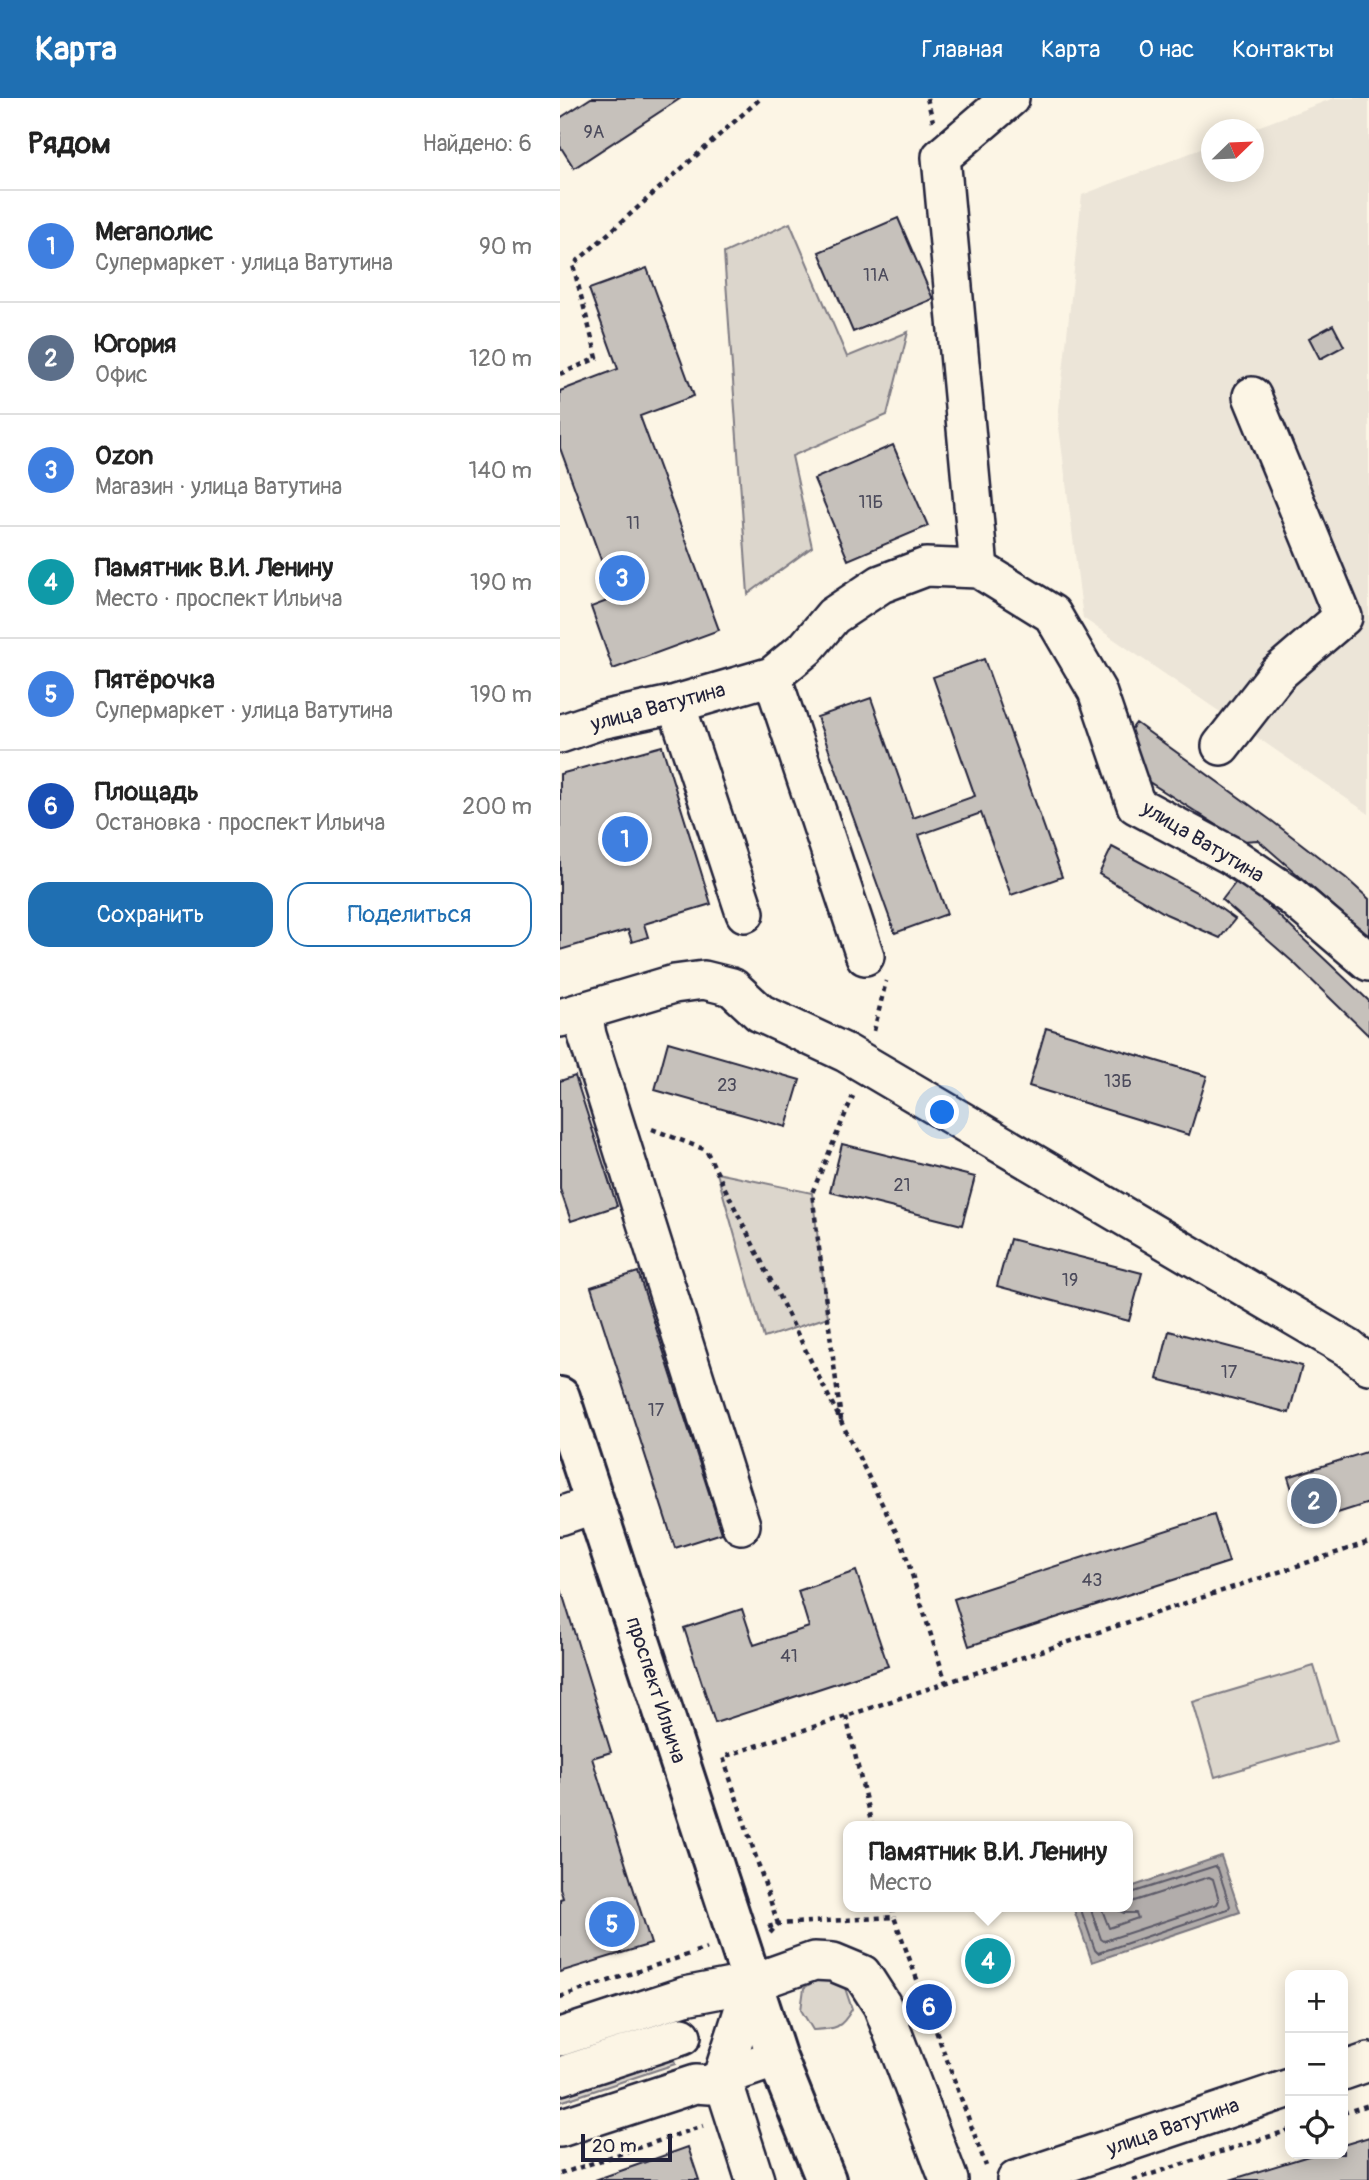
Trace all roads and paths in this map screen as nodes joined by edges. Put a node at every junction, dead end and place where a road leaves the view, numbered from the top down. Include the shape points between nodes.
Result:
1 (761, 98) edge
2 (1010, 98) edge
3 (560, 374) edge
4 (1252, 396) dead end
5 (979, 569) junction
6 (772, 676) junction
7 (676, 704) junction
8 (560, 734) edge
9 (1221, 746) dead end
10 (745, 913) dead end
11 (1369, 962) edge
12 (876, 968) joint
13 (571, 1015) edge
14 (866, 1065) junction
15 (648, 1127) dead end
16 (1369, 1365) edge
17 (560, 1397) edge
18 (841, 1424) junction
19 (578, 1510) edge
20 (741, 1525) dead end
21 (1369, 1542) edge
22 (946, 1683) junction
23 (846, 1716) junction
24 (871, 1821) edge
25 (893, 1912) edge
26 (894, 1917) dead end
27 (737, 1938) junction
28 (752, 1983) junction
29 (560, 1997) edge
30 (682, 2036) dead end
31 (560, 2037) edge
32 (777, 2058) junction
33 (1369, 2062) edge
34 (1348, 2069) edge
35 (560, 2076) edge
36 (722, 2077) junction
37 (1285, 2090) edge
38 (1369, 2105) edge
39 (1348, 2111) edge
40 (707, 2125) dead end
41 (560, 2128) edge
42 (1285, 2132) edge
43 (560, 2174) edge
44 (755, 2180) edge
45 (826, 2180) edge
46 (949, 2180) edge
47 (1016, 2180) edge
48 (1133, 2180) edge

1 - 3 path via 573,265 597,358
2 - 5 street via 941,157
4 - 9 street via 1343,617 1278,673
5 - 6 street, улица Ватутина via 926,567 881,584 834,616 806,648
5 - 11 street, улица Ватутина via 1052,614 1097,691 1136,805 1232,856 1291,896
6 - 7 street, улица Ватутина
6 - 12 street
7 - 8 street, улица Ватутина
7 - 10 street
12 - 14 path
13 - 14 street via 674,984 704,980 732,987 760,1013
13 - 20 street via 587,1035
14 - 16 street via 1348,1348
14 - 18 path via 812,1193
15 - 18 path via 706,1150
17 - 19 main road, проспект Ильича
18 - 22 path via 903,1546
19 - 27 main road, проспект Ильича
21 - 22 path
22 - 23 path
23 - 24 path
23 - 27 path via 723,1757 778,1924
25 - 26 path
27 - 28 main road, проспект Ильича
27 - 29 path
28 - 31 street via 685,1996
28 - 32 main road, проспект Ильича
28 - 36 street
28 - 46 street via 814,1961 833,1962 862,1974 882,2006
30 - 35 street
32 - 36 street
32 - 45 main road, проспект Ильича
33 - 34 street
36 - 41 street via 709,2085 695,2084
36 - 44 street
37 - 47 street, улица Ватутина
38 - 39 path
40 - 43 path
42 - 48 path

